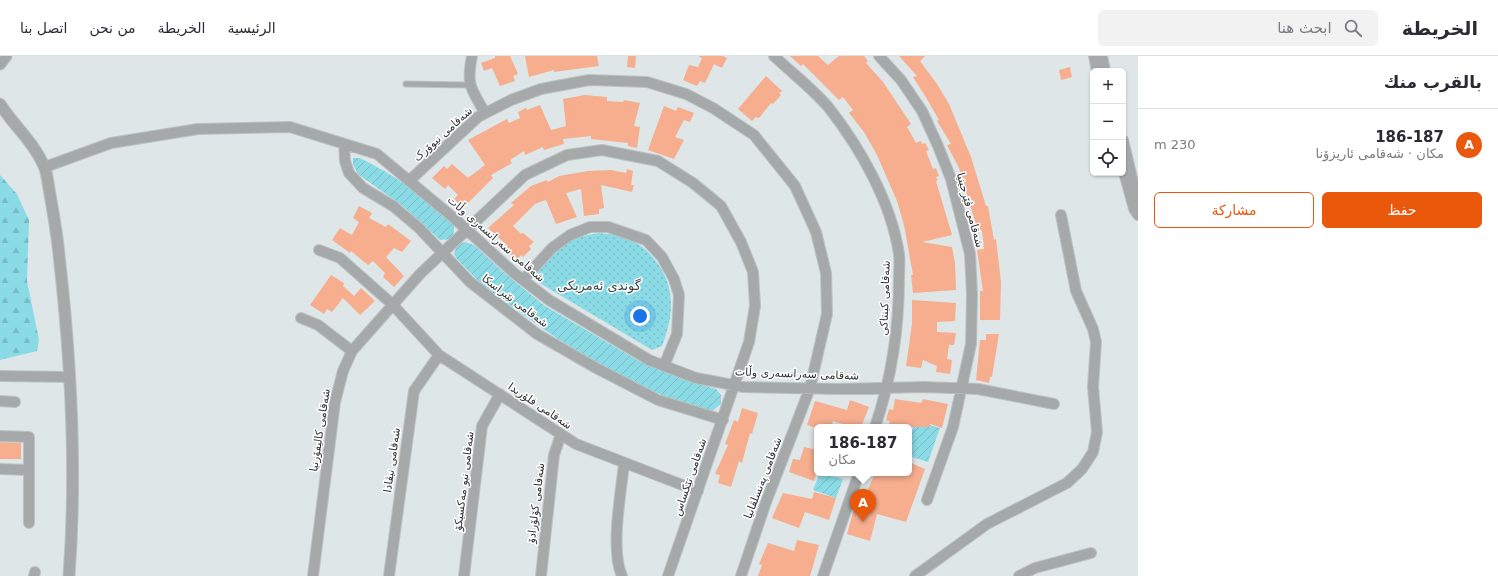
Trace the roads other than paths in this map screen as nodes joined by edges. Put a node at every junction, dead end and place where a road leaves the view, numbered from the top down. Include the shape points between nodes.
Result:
1 (6, 56) edge
2 (472, 56) edge
3 (774, 56) edge
4 (879, 56) edge
5 (1094, 56) edge
6 (1102, 56) edge
7 (0, 64) edge
8 (1096, 68) edge
9 (1104, 68) edge
10 (406, 84) dead end
11 (469, 85) junction
12 (0, 104) edge
13 (0, 112) edge
14 (485, 113) junction
15 (10, 119) junction
16 (344, 144) junction
17 (1126, 153) edge
18 (45, 167) junction
19 (1125, 176) edge
20 (409, 181) junction
21 (1138, 204) edge
22 (1060, 215) dead end
23 (1138, 215) edge
24 (466, 229) junction
25 (319, 250) dead end
26 (442, 252) junction
27 (523, 280) junction
28 (392, 304) junction
29 (301, 318) dead end
30 (352, 351) junction
31 (439, 355) junction
32 (664, 366) junction
33 (0, 376) edge
34 (70, 377) junction
35 (735, 385) junction
36 (810, 388) junction
37 (885, 388) junction
38 (962, 389) junction
39 (500, 394) junction
40 (0, 402) edge
41 (15, 402) dead end
42 (1054, 404) dead end
43 (723, 420) junction
44 (876, 424) edge
45 (561, 434) junction
46 (0, 436) edge
47 (624, 464) junction
48 (0, 469) edge
49 (29, 470) junction
50 (858, 476) edge
51 (698, 491) junction
52 (927, 500) dead end
53 (29, 523) dead end
54 (1091, 553) dead end
55 (69, 576) edge
56 (313, 576) edge
57 (389, 576) edge
58 (464, 576) edge
59 (541, 576) edge
60 (622, 576) edge
61 (668, 576) edge
62 (741, 576) edge
63 (823, 576) edge
64 (915, 576) edge
65 (1019, 576) edge

1 - 7 street
2 - 11 street via 468,73
3 - 37 street, شەقامی کینتاکی via 828,107 855,144 873,177 888,214 899,254 899,299 895,343
4 - 38 street, شەقامی ڤێرجینیا via 901,80 922,111 951,178 961,217 970,254 972,294 971,344
5 - 8 street
6 - 9 street
10 - 11 lane
11 - 14 street
12 - 15 street
13 - 15 street
14 - 20 street, شەقامی نیوۆرک
14 - 36 street, شەقامی نیوۆرک via 511,100 548,88 588,80 647,82 686,94 714,108 754,135 795,186 816,232 826,273 827,314
15 - 18 street via 31,142
16 - 18 street, شەقامی سەرانسەری وڵات via 290,126 198,129 111,144
16 - 20 street, شەقامی سەرانسەری وڵات via 377,154
16 - 26 street, شەقامی نێبراسکا via 349,173 363,188 393,206 419,228
17 - 21 street
18 - 34 street via 55,220
19 - 23 street
20 - 24 street, شەقامی سەرانسەری وڵات
22 - 64 street via 1074,285 1096,342 1093,387 1097,432 1093,452 1082,469 1067,483 987,524
24 - 26 street
24 - 27 street, شەقامی سەرانسەری وڵات
24 - 35 street, شەقامی تێکساس via 525,176 566,155 602,150 658,161 721,206 741,242 753,272 754,314 750,342
25 - 28 street, شەقامی فلۆریدا via 340,258
26 - 28 street
26 - 43 street, شەقامی نێبراسکا via 470,282 537,334 658,400
27 - 32 street, شەقامی سەرانسەری وڵات via 556,304 649,360
27 - 32 street via 552,248 570,235 590,227 608,227 646,240 662,256 679,295 677,334
28 - 30 street, شەقامی کالیفۆرنیا
28 - 31 street, شەقامی فلۆریدا
29 - 30 street via 318,325
30 - 56 street, شەقامی کالیفۆرنیا via 343,371 335,402
31 - 39 street, شەقامی فلۆریدا
31 - 57 street, شەقامی نیڤادا via 414,391
32 - 35 street, شەقامی سەرانسەری وڵات via 696,378
33 - 34 street
34 - 55 street via 73,520
35 - 36 street, شەقامی سەرانسەری وڵات
35 - 43 street, شەقامی تێکساس
36 - 37 street, شەقامی سەرانسەری وڵات
36 - 62 street, شەقامی پەنسلڤانیا via 766,502
37 - 38 street, شەقامی سەرانسەری وڵات
37 - 44 street, شەقامی کینتاکی
38 - 42 street, شەقامی سەرانسەری وڵات
38 - 52 street, شەقامی ڤێرجینیا via 953,427
39 - 45 street, شەقامی فلۆریدا
39 - 58 street, شەقامی نیو مەکسیکۆ via 482,426
40 - 41 street
43 - 51 street, شەقامی تێکساس
45 - 47 street, شەقامی فلۆریدا via 576,444
45 - 59 street, شەقامی کۆلۆرادۆ via 554,455
46 - 49 street via 29,437
47 - 51 street, شەقامی فلۆریدا
47 - 60 street via 616,546
48 - 49 street
49 - 53 street
50 - 63 street
51 - 61 street, شەقامی تێکساس
54 - 65 street via 1036,568

